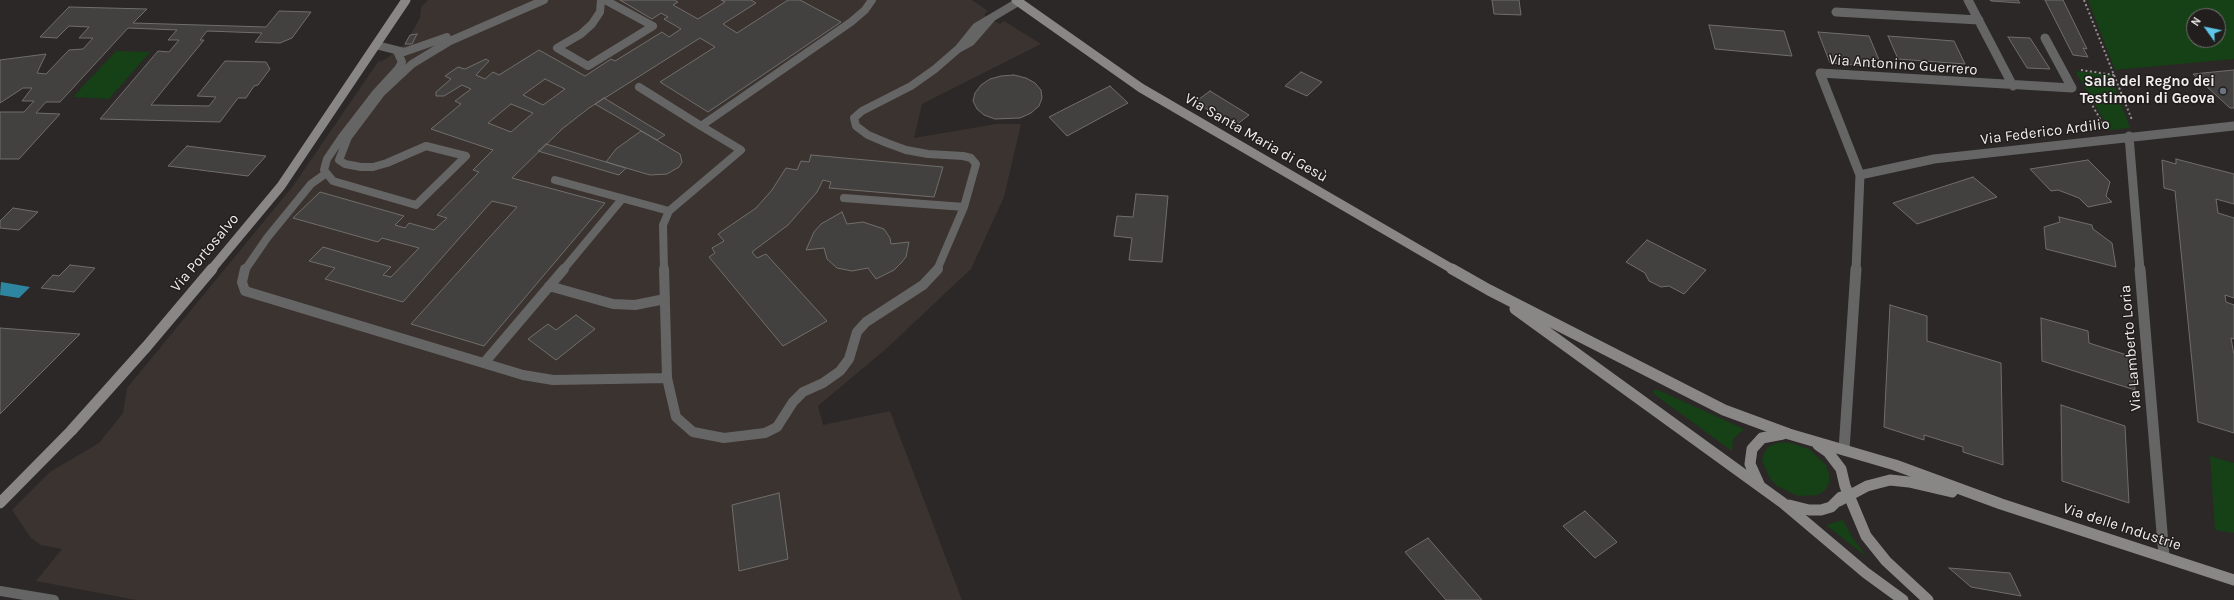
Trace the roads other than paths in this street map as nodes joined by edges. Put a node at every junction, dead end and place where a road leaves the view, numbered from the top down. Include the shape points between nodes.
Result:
1 (406, 0) edge
2 (537, 0) edge
3 (544, 0) edge
4 (602, 0) edge
5 (605, 0) edge
6 (872, 0) edge
7 (1968, 0) edge
8 (1017, 1) edge
9 (1836, 12) dead end
10 (1979, 20) junction
11 (2045, 38) dead end
12 (376, 45) junction
13 (400, 52) junction
14 (412, 64) junction
15 (2013, 86) junction
16 (639, 87) dead end
17 (702, 126) junction
18 (2234, 126) edge
19 (2134, 136) junction
20 (325, 174) junction
21 (1860, 175) junction
22 (555, 180) dead end
23 (844, 198) dead end
24 (622, 199) junction
25 (964, 207) junction
26 (669, 211) junction
27 (549, 286) junction
28 (1489, 290) junction
29 (665, 299) junction
30 (484, 363) junction
31 (667, 378) junction
32 (1789, 434) junction
33 (1810, 440) junction
34 (1844, 450) junction
35 (1765, 490) junction
36 (1844, 494) junction
37 (0, 502) edge
38 (1783, 503) junction
39 (2001, 504) junction
40 (2164, 556) junction
41 (2234, 580) edge
42 (0, 591) edge
43 (54, 600) edge
44 (1904, 600) edge
45 (1928, 600) edge

1 - 12 main road, Via Portosalvo
2 - 13 lane via 429,44
3 - 14 lane via 450,41
4 - 5 lane via 600,12 592,24 581,34 557,48 588,66 653,26
6 - 17 lane via 851,22
7 - 10 street
8 - 25 lane via 992,19 971,42 958,49 935,70 854,118 856,126 868,134 906,150 971,158 976,164
8 - 28 main road, Via Santa Maria di Gesù via 1141,88
9 - 10 street
10 - 15 street
11 - 15 street, Via Antonino Guerrero via 2072,88
12 - 13 lane
12 - 37 main road, Via Portosalvo via 276,192 147,346 71,431
13 - 14 lane via 411,58
13 - 20 lane via 400,66 376,93 327,159
14 - 20 lane via 376,99 348,137 339,160 345,164 373,167 426,146 466,156 416,205 333,181
15 - 21 street, Via Antonino Guerrero via 1820,73
16 - 17 lane
17 - 26 lane via 741,150
18 - 19 street, Via Federico Ardilio
19 - 21 street, Via Federico Ardilio via 1934,159
19 - 40 street, Via Lamberto Loria
20 - 30 lane via 311,184 245,269 242,282 245,291
21 - 34 street, Via Antonino Guerrero
22 - 24 lane
23 - 25 lane
24 - 26 lane
24 - 27 lane
25 - 31 lane via 938,268 923,285 866,322 857,332 849,359 840,371 798,397 777,426 765,433 724,438 693,432 676,417
26 - 29 lane via 663,225
27 - 29 lane via 613,304 636,304
27 - 30 lane
28 - 32 main road via 1696,397
28 - 35 main road
29 - 31 lane
30 - 31 lane via 523,375 553,380
32 - 33 main road
32 - 35 main road via 1766,436 1756,442 1752,449 1752,469
33 - 34 main road
33 - 36 main road via 1835,460 1842,473
34 - 39 main road via 1895,465
35 - 38 main road
36 - 38 main road via 1831,507 1821,510 1796,508
36 - 39 main road via 1890,480 1909,482
36 - 45 main road via 1866,536 1886,561
38 - 44 main road via 1866,573
39 - 40 main road, Via delle Industrie
40 - 41 main road, Via delle Industrie
42 - 43 lane

